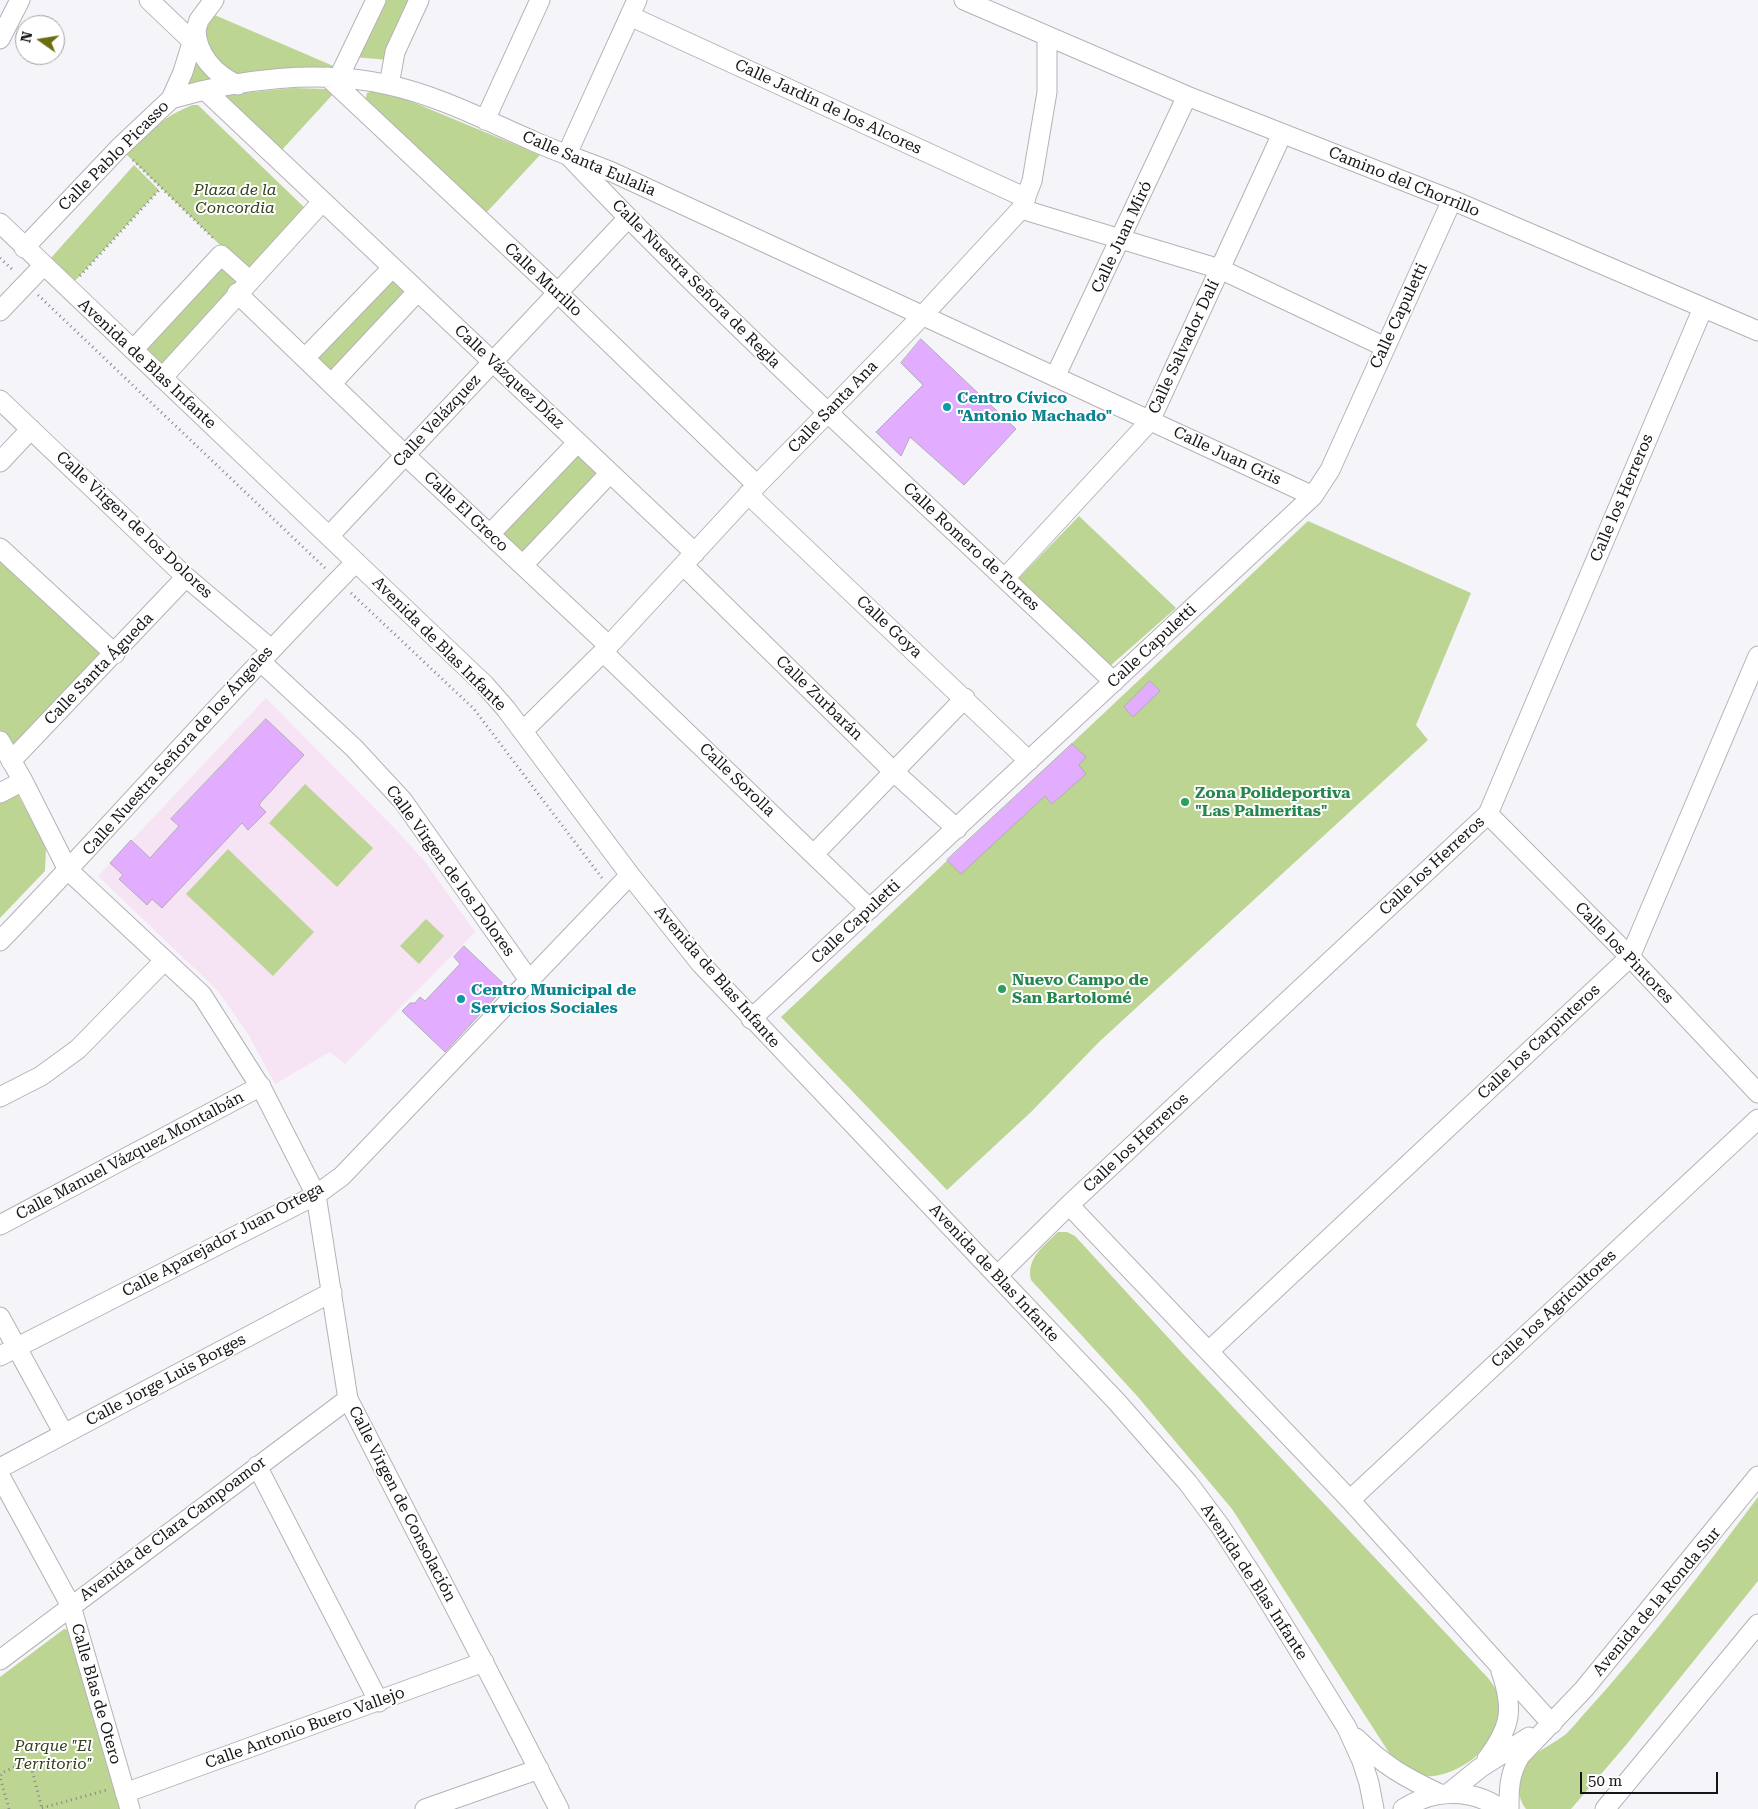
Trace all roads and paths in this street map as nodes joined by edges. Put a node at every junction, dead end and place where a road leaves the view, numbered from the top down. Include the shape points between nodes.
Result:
1 (20, 0) edge
2 (149, 0) edge
3 (214, 0) edge
4 (376, 0) edge
5 (419, 0) edge
6 (540, 0) edge
7 (964, 0) edge
8 (633, 8) edge
9 (194, 34) junction
10 (1047, 36) junction
11 (0, 39) edge
12 (333, 78) junction
13 (238, 85) junction
14 (388, 85) junction
15 (206, 90) junction
16 (1187, 96) junction
17 (171, 99) junction
18 (485, 120) junction
19 (1282, 134) junction
20 (119, 148) junction
21 (567, 154) junction
22 (162, 188) junction
23 (1452, 200) junction
24 (322, 202) junction
25 (1024, 204) junction
26 (628, 218) junction
27 (0, 223) edge
28 (215, 240) dead end
29 (1120, 241) junction
30 (24, 248) junction
31 (0, 258) edge
32 (43, 266) junction
33 (392, 268) junction
34 (1220, 270) junction
35 (26, 284) junction
36 (243, 287) junction
37 (68, 289) junction
38 (418, 291) junction
39 (557, 292) junction
40 (1703, 308) junction
41 (0, 311) edge
42 (924, 314) junction
43 (1758, 331) edge
44 (1385, 347) junction
45 (133, 350) junction
46 (305, 358) junction
47 (493, 362) junction
48 (1055, 377) junction
49 (162, 378) junction
50 (332, 383) junction
51 (0, 400) edge
52 (827, 412) junction
53 (1150, 421) junction
54 (31, 429) junction
55 (578, 442) junction
56 (405, 455) junction
57 (0, 462) edge
58 (610, 473) junction
59 (753, 490) junction
60 (1313, 496) junction
61 (490, 534) junction
62 (329, 536) junction
63 (0, 548) edge
64 (689, 560) junction
65 (356, 562) junction
66 (523, 565) junction
67 (186, 576) junction
68 (1005, 578) junction
69 (338, 580) junction
70 (606, 649) junction
71 (115, 654) junction
72 (265, 655) junction
73 (1758, 656) edge
74 (1114, 682) junction
75 (965, 698) junction
76 (523, 731) junction
77 (0, 741) edge
78 (12, 761) junction
79 (1029, 761) junction
80 (894, 772) junction
81 (24, 780) junction
82 (0, 793) edge
83 (1488, 814) junction
84 (957, 829) junction
85 (814, 854) junction
86 (68, 870) junction
87 (630, 875) junction
88 (613, 893) junction
89 (870, 909) junction
90 (0, 941) edge
91 (1630, 957) junction
92 (164, 961) junction
93 (529, 980) junction
94 (751, 1019) junction
95 (261, 1086) junction
96 (1758, 1093) edge
97 (0, 1097) edge
98 (1758, 1119) edge
99 (316, 1195) junction
100 (1070, 1205) junction
101 (0, 1225) edge
102 (998, 1275) junction
103 (332, 1292) junction
104 (0, 1317) edge
105 (17, 1348) junction
106 (1210, 1350) junction
107 (0, 1356) edge
108 (348, 1399) junction
109 (64, 1434) junction
110 (258, 1466) junction
111 (0, 1468) edge
112 (0, 1476) edge
113 (1758, 1476) edge
114 (1350, 1500) junction
115 (71, 1606) junction
116 (1758, 1624) edge
117 (0, 1660) edge
118 (484, 1662) junction
119 (1498, 1663) junction
120 (379, 1702) junction
121 (1552, 1724) junction
122 (1347, 1728) junction
123 (1480, 1768) junction
124 (539, 1769) junction
125 (1445, 1793) junction
126 (126, 1796) edge
127 (1605, 1807) edge
128 (9, 1809) edge
129 (42, 1809) edge
130 (426, 1809) edge
131 (559, 1809) edge
132 (1374, 1809) edge
133 (1404, 1809) edge
134 (1501, 1809) edge
135 (1509, 1809) edge

1 - 11 street
2 - 9 street
3 - 9 street, Calle Pablo Picasso
4 - 12 street
5 - 14 street via 395,52
6 - 18 street
7 - 10 street, Camino del Chorrillo
8 - 21 street
8 - 25 street, Calle Jardín de los Alcores
9 - 13 street via 208,62 219,74
9 - 17 street, Calle Pablo Picasso
10 - 16 street, Camino del Chorrillo
10 - 25 street, Calle Santa Ana via 1048,92 1032,181
12 - 13 street, Calle Santa Eulalia
12 - 14 street, Calle Santa Eulalia
12 - 39 street, Calle Murillo
13 - 15 street, Calle Santa Eulalia
14 - 18 street, Calle Santa Eulalia via 444,102
15 - 17 street, Calle Santa Eulalia
15 - 24 street, Calle Vázquez Díaz
16 - 19 street, Camino del Chorrillo
16 - 29 street, Calle Juan Miró
17 - 20 street, Calle Pablo Picasso
18 - 21 street, Calle Santa Eulalia
19 - 23 street, Camino del Chorrillo
19 - 34 street, Calle Salvador Dalí
20 - 22 path
20 - 30 street, Calle Pablo Picasso
21 - 26 street, Calle Nuestra Señora de Regla
21 - 42 street, Calle Santa Eulalia
22 - 28 path
22 - 37 path
23 - 40 street, Camino del Chorrillo
23 - 44 street, Calle Capuletti
24 - 33 street, Calle Vázquez Díaz
24 - 36 street
25 - 29 street, Calle Jardín de los Alcores
25 - 42 street, Calle Santa Ana
26 - 39 street, Calle Velázquez
26 - 52 street, Calle Nuestra Señora de Regla
27 - 30 street, Avenida de Blas Infante
29 - 34 street, Calle Jardín de los Alcores
29 - 48 street, Calle Juan Miró
30 - 32 street, Avenida de Blas Infante
31 - 35 path
32 - 35 street
32 - 37 street, Avenida de Blas Infante
33 - 38 street, Calle Vázquez Díaz
33 - 46 street
34 - 44 street, Calle Jardín de los Alcores
34 - 53 street, Calle Salvador Dalí
35 - 41 street
35 - 69 path
36 - 45 street, Calle El Greco via 221,255
36 - 46 street, Calle El Greco
36 - 49 street
37 - 45 street, Avenida de Blas Infante
38 - 47 street, Calle Vázquez Díaz
38 - 50 street
39 - 47 street, Calle Velázquez
39 - 59 street, Calle Murillo
40 - 43 street, Camino del Chorrillo
40 - 83 street, Calle los Herreros
42 - 48 street, Calle Juan Gris
42 - 52 street, Calle Santa Ana
44 - 60 street, Calle Capuletti via 1330,470
45 - 49 street, Avenida de Blas Infante
46 - 50 street, Calle El Greco
47 - 55 street, Calle Vázquez Díaz
47 - 56 street, Calle Velázquez
48 - 53 street, Calle Juan Gris
49 - 62 street, Avenida de Blas Infante
50 - 56 street, Calle El Greco
51 - 54 street, Calle Virgen de los Dolores
52 - 59 street, Calle Santa Ana
52 - 68 street, Calle Romero de Torres
53 - 60 street, Calle Juan Gris
53 - 68 street, Calle Salvador Dalí
54 - 57 street
54 - 67 street, Calle Virgen de los Dolores
55 - 58 street, Calle Vázquez Díaz
55 - 61 street
56 - 61 street, Calle El Greco
56 - 62 street, Calle Velázquez
58 - 64 street, Calle Vázquez Díaz
58 - 66 street
59 - 64 street, Calle Santa Ana
59 - 75 street, Calle Goya
60 - 74 street, Calle Capuletti
61 - 66 street, Calle El Greco
62 - 65 street, Avenida de Blas Infante
63 - 71 street
64 - 70 street, Calle Santa Ana
64 - 80 street, Calle Zurbarán
65 - 69 street, Calle Nuestra Señora de los Ángeles
65 - 76 street, Avenida de Blas Infante via 464,663
66 - 70 street, Calle El Greco
67 - 71 street, Calle Santa Águeda
67 - 72 street, Calle Virgen de los Dolores
68 - 74 street, Calle Romero de Torres
69 - 72 street, Calle Nuestra Señora de los Ángeles
69 - 88 path via 474,709
70 - 76 street, Calle Santa Ana
70 - 85 street, Calle Sorolla
71 - 78 street, Calle Santa Águeda
72 - 86 street, Calle Nuestra Señora de los Ángeles
72 - 93 street, Calle Virgen de los Dolores via 403,802
73 - 91 street, Calle los Carpinteros
74 - 79 street, Calle Capuletti
75 - 79 street, Calle Goya
75 - 80 street
76 - 87 street, Avenida de Blas Infante
77 - 78 street, Calle Virgen de Consolación
78 - 81 street, Calle Virgen de Consolación
79 - 84 street, Calle Capuletti
80 - 84 street, Calle Zurbarán
80 - 85 street
81 - 82 street
81 - 86 street, Calle Virgen de Consolación
83 - 91 street, Calle los Pintores
83 - 100 street, Calle los Herreros
84 - 89 street, Calle Capuletti
85 - 89 street, Calle Sorolla
86 - 90 street, Calle Nuestra Señora de los Ángeles
86 - 92 street, Calle Virgen de Consolación
87 - 88 street, Calle Aparejador Juan Ortega
87 - 94 street, Avenida de Blas Infante via 700,964
88 - 93 street, Calle Aparejador Juan Ortega
89 - 94 street, Calle Capuletti
91 - 96 street, Calle los Pintores
91 - 106 street, Calle los Carpinteros
92 - 95 street, Calle Virgen de Consolación via 207,1002
92 - 97 street via 78,1049 41,1076
93 - 99 street, Calle Aparejador Juan Ortega via 349,1170
94 - 102 street, Avenida de Blas Infante
95 - 99 street, Calle Virgen de Consolación
95 - 101 street, Calle Manuel Vázquez Montalbán
98 - 114 street, Calle los Agricultores
99 - 103 street, Calle Virgen de Consolación
99 - 105 street, Calle Aparejador Juan Ortega
100 - 102 street, Calle los Herreros
100 - 106 street
102 - 122 street, Avenida de Blas Infante via 1188,1483 1258,1584
103 - 108 street, Calle Virgen de Consolación
103 - 109 street, Calle Jorge Luis Borges
104 - 105 street
105 - 107 street, Calle Aparejador Juan Ortega
105 - 109 street
106 - 114 street
108 - 110 street, Avenida de Clara Campoamor
108 - 118 street, Calle Virgen de Consolación
109 - 111 street, Calle Jorge Luis Borges
110 - 115 street, Avenida de Clara Campoamor
110 - 120 street
112 - 115 street, Calle Blas de Otero
113 - 121 street, Avenida de la Ronda Sur via 1623,1643
114 - 119 street
115 - 117 street, Avenida de Clara Campoamor
115 - 126 street, Calle Blas de Otero
116 - 127 street
118 - 120 street, Calle Antonio Buero Vallejo
118 - 124 street, Calle Virgen de Consolación
119 - 121 street
119 - 123 street via 1508,1694 1508,1725 1501,1741
120 - 126 street, Calle Antonio Buero Vallejo
121 - 123 street, Avenida de la Ronda Sur
121 - 135 street, Avenida de la Ronda Sur via 1513,1767
122 - 125 street, Avenida de Blas Infante via 1384,1764 1402,1776
122 - 132 street, Avenida de Blas Infante via 1362,1761
123 - 125 street, Avenida de la Ronda Sur
124 - 130 street
124 - 131 street, Calle Virgen de Consolación
125 - 133 street via 1416,1801
125 - 134 street via 1471,1795 1492,1802
126 - 129 path
128 - 129 path via 0,1778 2,1773 23,1763 31,1766

